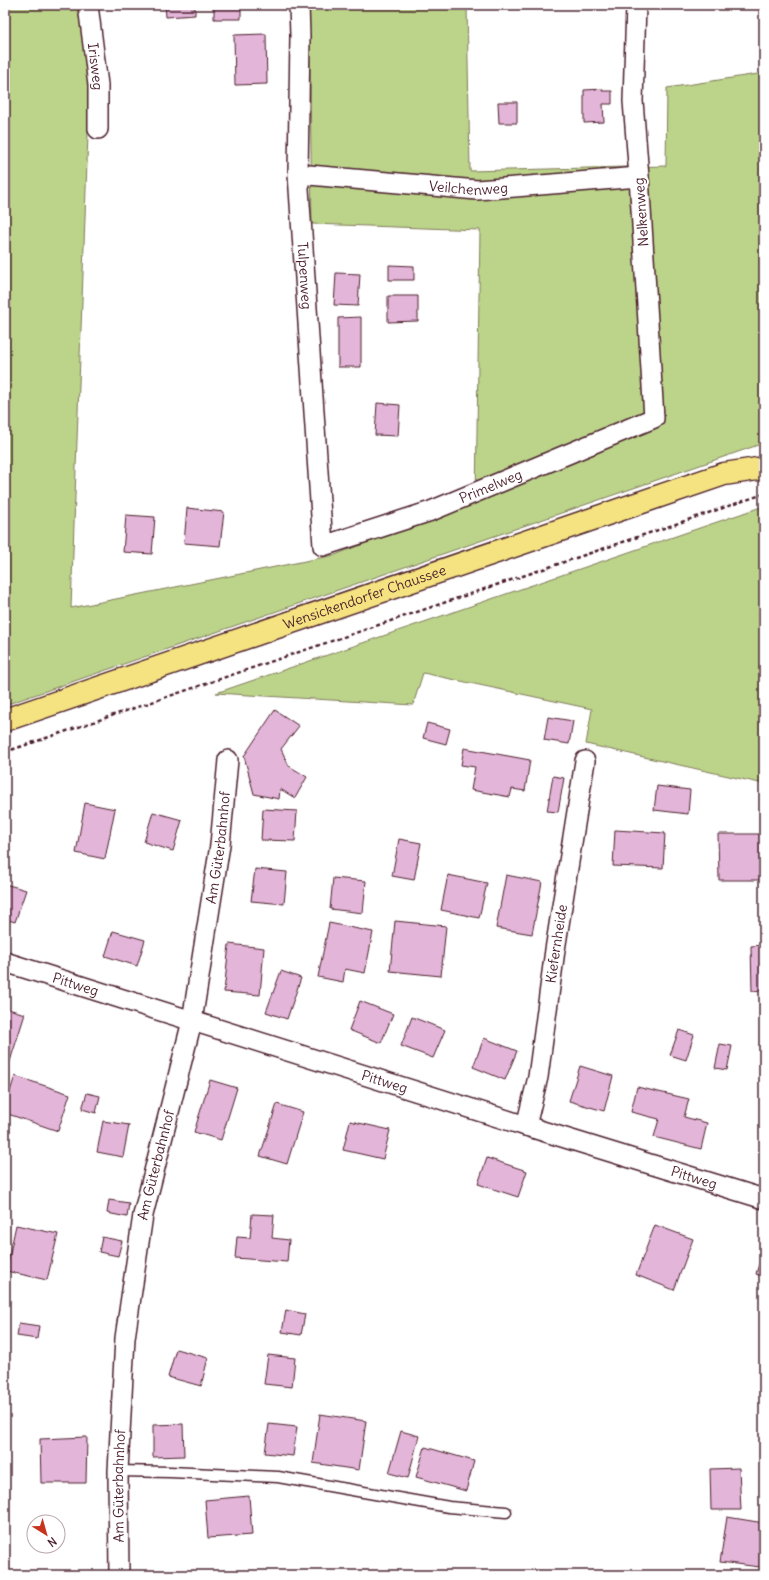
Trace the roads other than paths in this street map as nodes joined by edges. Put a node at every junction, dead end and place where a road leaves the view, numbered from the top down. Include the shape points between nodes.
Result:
1 (88, 5) edge
2 (299, 5) edge
3 (636, 5) edge
4 (98, 129) dead end
5 (298, 174) junction
6 (639, 177) junction
7 (654, 418) joint
8 (764, 453) edge
9 (764, 468) edge
10 (724, 474) junction
11 (323, 546) joint
12 (5, 720) edge
13 (228, 760) dead end
14 (585, 761) dead end
15 (5, 962) edge
16 (192, 1021) junction
17 (526, 1126) junction
18 (764, 1199) edge
19 (118, 1471) junction
20 (506, 1512) dead end
21 (119, 1575) edge

1 - 4 street, Irisweg via 98,85
2 - 5 street, Tulpenweg
3 - 6 street, Nelkenweg via 633,101
5 - 6 street, Veilchenweg via 477,190
5 - 11 street, Tulpenweg
6 - 7 street, Nelkenweg
7 - 11 street, Primelweg via 431,511
8 - 10 main road, Wensickendorfer Chaussee
9 - 10 main road, Wensickendorfer Chaussee
10 - 12 main road, Wensickendorfer Chaussee
13 - 16 street, Am Güterbahnhof via 220,845
14 - 17 street, Kiefernheide via 538,1077
15 - 16 street, Pittweg
16 - 17 street, Pittweg
16 - 19 street, Am Güterbahnhof via 143,1215 126,1338
17 - 18 street, Pittweg
19 - 20 lane via 278,1477 449,1507
19 - 21 street, Am Güterbahnhof

